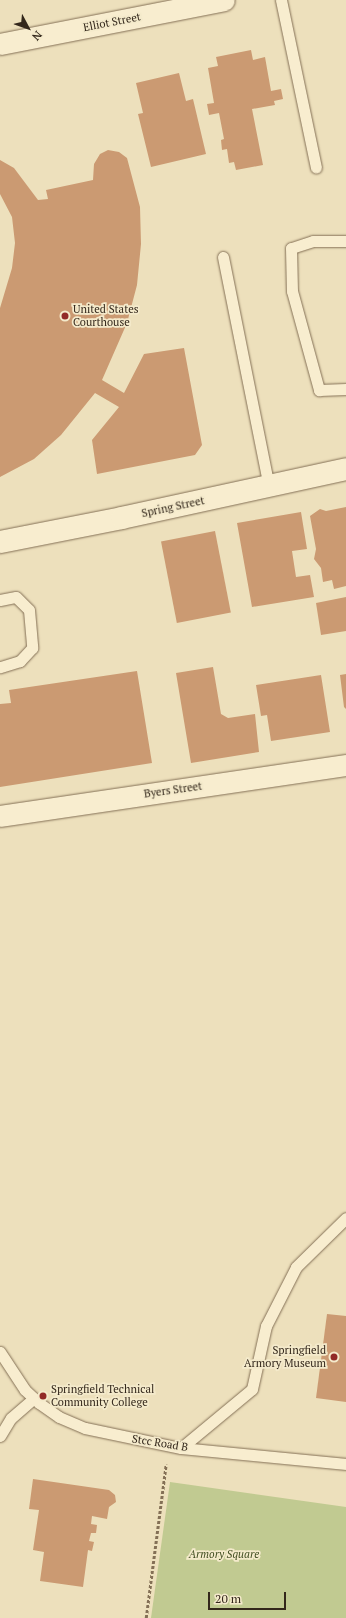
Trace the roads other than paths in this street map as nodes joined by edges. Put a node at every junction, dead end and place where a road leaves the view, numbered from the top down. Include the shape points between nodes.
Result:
1 (224, 0) edge
2 (281, 0) edge
3 (0, 44) edge
4 (316, 167) dead end
5 (346, 241) edge
6 (223, 257) dead end
7 (346, 389) edge
8 (346, 469) edge
9 (269, 487) junction
10 (0, 542) edge
11 (0, 600) edge
12 (0, 667) edge
13 (346, 765) edge
14 (0, 816) edge
15 (346, 1218) edge
16 (0, 1352) edge
17 (34, 1398) junction
18 (0, 1436) edge
19 (181, 1448) junction
20 (346, 1464) edge

1 - 3 street, Elliot Street
2 - 4 lane
5 - 7 lane via 313,241 291,248 292,291 319,390
6 - 9 lane
8 - 9 main road, Spring Street
9 - 10 main road, Spring Street
11 - 12 lane via 16,597 29,610 32,648 20,662
13 - 14 street, Byers Street
15 - 19 lane via 296,1267 266,1326 252,1389
16 - 17 lane, Stcc Road B
17 - 18 lane via 11,1418
17 - 19 lane, Stcc Road B via 59,1417 85,1428
19 - 20 lane, Stcc Road B

